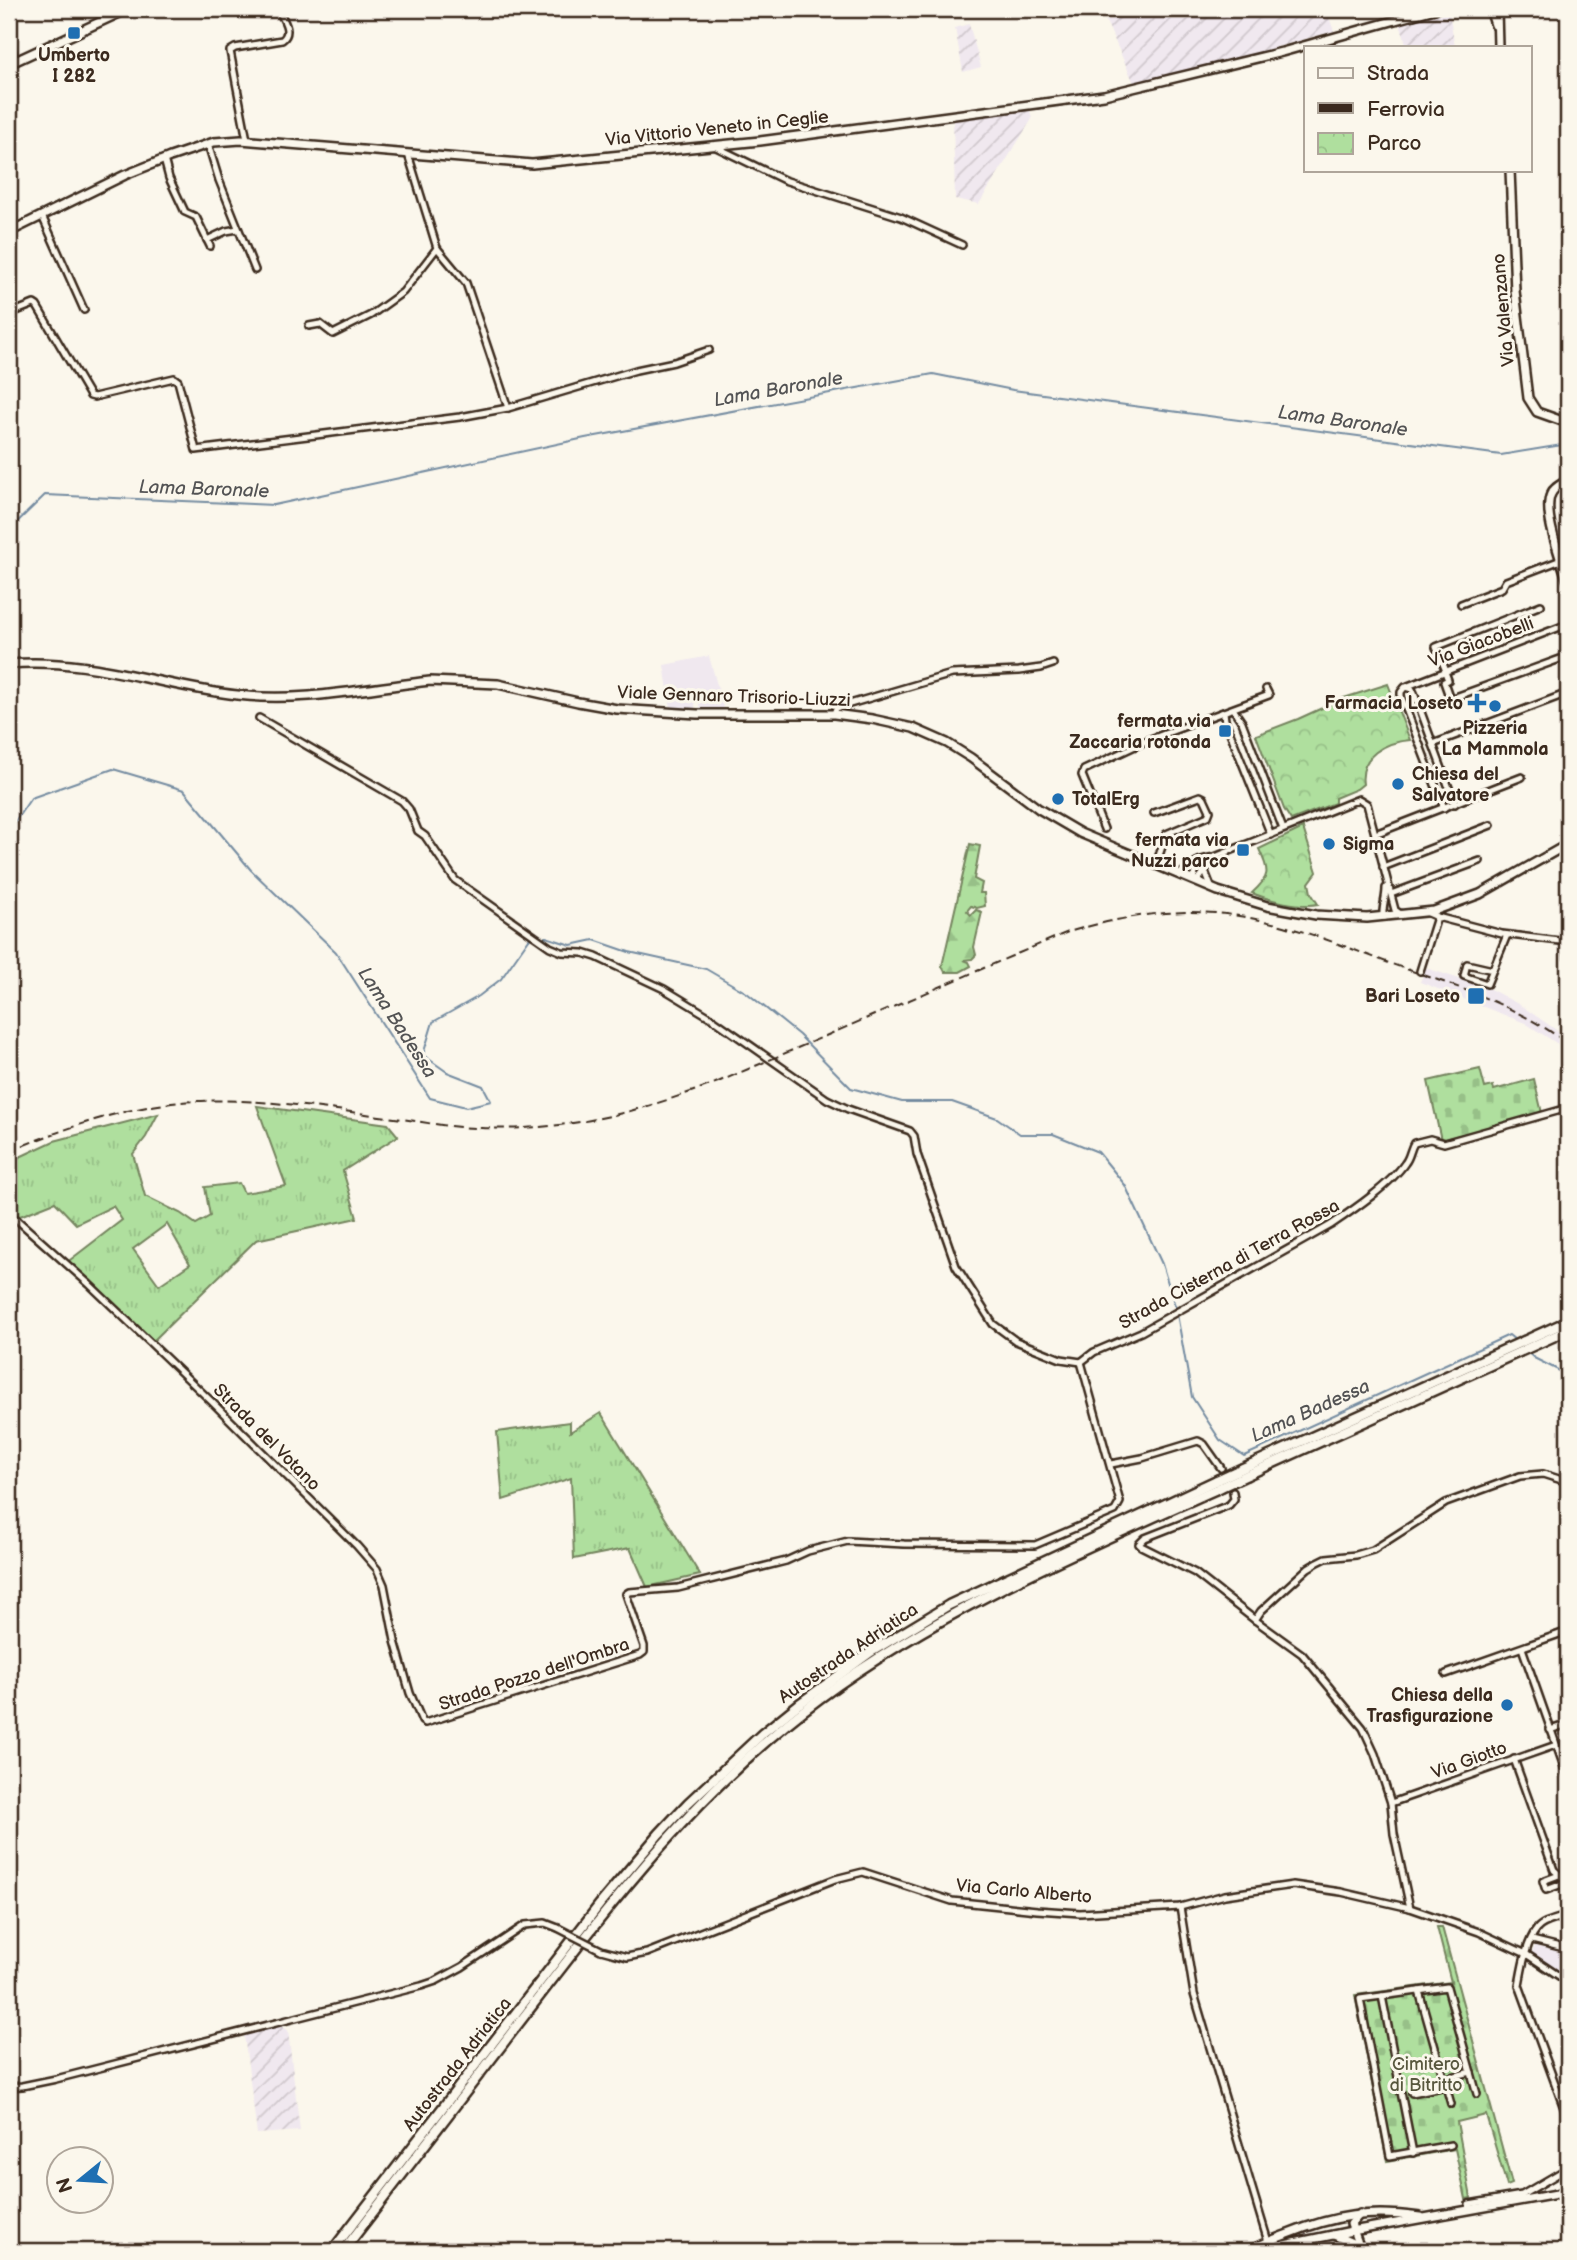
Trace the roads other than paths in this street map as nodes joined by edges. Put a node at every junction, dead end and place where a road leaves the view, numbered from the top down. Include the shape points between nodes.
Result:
1 (128, 9) edge
2 (278, 9) edge
3 (1435, 9) edge
4 (1490, 9) edge
5 (1497, 9) edge
6 (1497, 33) junction
7 (9, 37) edge
8 (1499, 46) edge
9 (12, 63) edge
10 (247, 140) junction
11 (208, 144) junction
12 (711, 145) junction
13 (408, 154) junction
14 (164, 159) junction
15 (1510, 172) edge
16 (42, 215) junction
17 (238, 229) junction
18 (9, 232) edge
19 (961, 246) dead end
20 (438, 248) junction
21 (255, 270) dead end
22 (85, 310) dead end
23 (9, 314) edge
24 (309, 326) dead end
25 (709, 350) dead end
26 (508, 408) junction
27 (1568, 423) edge
28 (1568, 480) edge
29 (1561, 560) junction
30 (1568, 582) edge
31 (1461, 604) dead end
32 (1541, 605) dead end
33 (1568, 624) edge
34 (1560, 659) dead end
35 (9, 664) edge
36 (1053, 664) dead end
37 (1446, 671) junction
38 (1405, 687) junction
39 (1266, 689) dead end
40 (1568, 693) edge
41 (1233, 709) junction
42 (1224, 712) junction
43 (834, 714) junction
44 (259, 718) dead end
45 (1433, 744) junction
46 (1522, 778) dead end
47 (1455, 804) junction
48 (1444, 808) junction
49 (1154, 813) dead end
50 (1491, 825) dead end
51 (1104, 829) dead end
52 (1283, 830) junction
53 (1375, 834) junction
54 (1271, 835) junction
55 (1568, 844) edge
56 (1215, 857) junction
57 (1479, 861) dead end
58 (1198, 862) junction
59 (1156, 865) junction
60 (1383, 867) junction
61 (1204, 869) junction
62 (1178, 874) junction
63 (1194, 881) junction
64 (1386, 883) junction
65 (1212, 889) junction
66 (1391, 894) junction
67 (1394, 907) junction
68 (1382, 908) junction
69 (1428, 913) junction
70 (1404, 916) junction
71 (1367, 918) junction
72 (1383, 918) junction
73 (1437, 918) junction
74 (1507, 935) junction
75 (1567, 942) edge
76 (1568, 958) edge
77 (1480, 967) junction
78 (1493, 970) junction
79 (1420, 971) dead end
80 (1475, 980) junction
81 (1568, 1108) edge
82 (12, 1219) edge
83 (1568, 1321) edge
84 (1568, 1330) edge
85 (1553, 1331) junction
86 (1081, 1362) junction
87 (1111, 1464) junction
88 (1221, 1468) tunnel mouth
89 (1568, 1482) edge
90 (1219, 1483) junction
91 (1233, 1492) dead end
92 (1255, 1620) junction
93 (1568, 1631) edge
94 (1522, 1648) junction
95 (1446, 1674) dead end
96 (425, 1723) joint
97 (1568, 1724) edge
98 (1550, 1730) junction
99 (1556, 1745) junction
100 (1514, 1759) junction
101 (1568, 1778) edge
102 (1391, 1803) junction
103 (1559, 1875) junction
104 (1568, 1882) edge
105 (1180, 1907) junction
106 (1410, 1908) junction
107 (1568, 1915) edge
108 (1532, 1940) junction
109 (1568, 1949) edge
110 (1526, 1954) junction
111 (1568, 1982) edge
112 (1419, 1991) junction
113 (1382, 1996) junction
114 (1471, 2072) junction
115 (1444, 2079) junction
116 (1446, 2086) junction
117 (9, 2087) edge
118 (1412, 2093) dead end
119 (1476, 2094) dead end
120 (1451, 2104) dead end
121 (1568, 2119) edge
122 (1451, 2146) dead end
123 (1413, 2153) junction
124 (1568, 2168) edge
125 (1568, 2192) edge
126 (1522, 2197) junction
127 (1360, 2214) junction
128 (1428, 2218) junction
129 (1357, 2231) junction
130 (1334, 2235) junction
131 (1269, 2245) junction
132 (1360, 2248) edge
133 (331, 2251) edge
134 (345, 2251) edge
135 (1249, 2251) edge
136 (1255, 2251) edge

1 - 9 main road
2 - 10 street via 286,37 230,51
3 - 12 main road, Via Vittorio Veneto in Ceglie via 1282,52 1104,94
4 - 6 main road
5 - 6 main road
6 - 8 main road
7 - 9 street
10 - 11 main road, Via Vittorio Veneto in Ceglie
10 - 13 main road, Via Vittorio Veneto in Ceglie
11 - 14 main road, Via Vittorio Veneto in Ceglie
11 - 17 street
12 - 13 main road, Via Vittorio Veneto in Ceglie via 533,163
12 - 19 street via 784,180 901,217
13 - 20 street
14 - 16 main road, Via Vittorio Veneto in Ceglie
14 - 17 street via 185,212 196,217 208,243
15 - 27 main road, Via Valenzano via 1515,292 1528,398 1537,412
16 - 18 main road, Via Vittorio Veneto in Ceglie
16 - 22 street
17 - 21 street
20 - 24 street via 403,292 371,315 333,334 320,324
20 - 26 street via 466,283
23 - 26 street via 37,306 90,396 174,378 196,450
25 - 26 street
28 - 29 main road via 1549,498
29 - 30 main road
29 - 31 street
32 - 37 street via 1436,647
33 - 37 street, Via Giacobelli
34 - 37 street via 1450,699 1444,682 1448,680
35 - 43 main road, Viale Gennaro Trisorio-Liuzzi via 94,667 257,697 445,681 517,687 617,709
36 - 43 street via 946,676 836,708
37 - 38 street, Via Giacobelli
38 - 45 street via 1414,693
38 - 48 street via 1401,696
39 - 41 street via 1269,695
40 - 45 street
41 - 42 street
41 - 52 street
42 - 51 street via 1084,770
42 - 54 street
43 - 59 main road, Viale Gennaro Trisorio-Liuzzi via 928,733 1064,825
44 - 86 street via 402,801 455,880 550,947 596,957 664,989 827,1099 910,1130 956,1266 993,1324 1016,1341
45 - 47 street
46 - 47 street
47 - 48 street
48 - 53 street
49 - 59 street via 1199,796 1210,811 1208,816 1166,834
50 - 60 street
52 - 53 street via 1364,800
52 - 54 street
53 - 60 street
54 - 56 street
55 - 69 main road, Viale Gennaro Trisorio-Liuzzi via 1480,894
56 - 58 street
56 - 61 street
57 - 66 street
58 - 62 street
58 - 63 street
59 - 62 main road, Viale Gennaro Trisorio-Liuzzi
60 - 64 street
61 - 63 street
61 - 65 street
62 - 63 main road, Viale Gennaro Trisorio-Liuzzi
63 - 65 main road, Viale Gennaro Trisorio-Liuzzi
64 - 66 street
64 - 68 street
65 - 71 main road, Viale Gennaro Trisorio-Liuzzi via 1295,912
66 - 67 street
67 - 70 street
67 - 72 street
68 - 71 street
68 - 72 street
69 - 70 main road, Viale Gennaro Trisorio-Liuzzi
69 - 73 street
70 - 72 main road, Viale Gennaro Trisorio-Liuzzi
71 - 72 main road, Viale Gennaro Trisorio-Liuzzi
73 - 74 street
73 - 79 street
74 - 75 street
74 - 78 street
75 - 76 street
77 - 78 street
77 - 80 street
77 - 80 street via 1467,964 1464,976
78 - 80 street via 1487,984
81 - 86 street, Strada Cisterna di Terra Rossa via 1444,1143 1430,1139 1414,1143 1402,1168 1331,1225
82 - 96 street, Strada del Votano via 166,1357 377,1569 410,1693
83 - 85 highway, Autostrada Adriatica
84 - 85 highway, Autostrada Adriatica
85 - 90 highway, Autostrada Adriatica, bridge
86 - 87 street, Strada Pozzo dell'Ombra
87 - 88 street via 1198,1441
87 - 96 street, Strada Pozzo dell'Ombra via 1119,1507 1042,1544 848,1541 678,1588 629,1592 643,1646 640,1656
89 - 92 street via 1546,1474 1527,1474 1446,1503 1373,1550 1326,1558 1308,1568
90 - 133 highway, Autostrada Adriatica via 949,1605 838,1675 763,1733 688,1802 608,1894
90 - 134 highway, Autostrada Adriatica via 957,1610 857,1672 732,1771 657,1849 573,1952
91 - 92 street via 1229,1505 1139,1544 1195,1573
92 - 102 street via 1302,1654 1363,1728
93 - 94 street
94 - 95 street
94 - 98 street
97 - 98 street
98 - 99 street
99 - 100 street, Via Giotto
99 - 101 street
100 - 102 street, Via Giotto
100 - 103 street
102 - 106 street
103 - 104 street
103 - 104 street via 1543,1881 1546,1890
105 - 106 street, Via Carlo Alberto via 1293,1885
105 - 117 street, Via Carlo Alberto, bridge via 1080,1913 952,1901 863,1872 647,1953 627,1956 601,1950 545,1923 525,1925 462,1967 421,1986
105 - 131 street via 1194,1994
106 - 110 street, Via Carlo Alberto
107 - 108 street via 1538,1927
108 - 109 street
108 - 110 street
110 - 111 street, Via Carlo Alberto
110 - 121 street via 1519,1985
112 - 113 street
112 - 114 street via 1447,1987
112 - 115 street
113 - 123 street
113 - 123 street via 1360,1999 1390,2156
114 - 115 street
114 - 119 street
115 - 116 street
116 - 118 street
116 - 120 street
122 - 123 street
124 - 126 street
125 - 126 main road
126 - 128 main road
127 - 128 main road
127 - 129 main road via 1352,2224
127 - 131 main road via 1319,2222
128 - 129 main road
129 - 130 main road
129 - 132 main road
130 - 131 main road
130 - 132 main road
131 - 135 main road
131 - 136 main road

